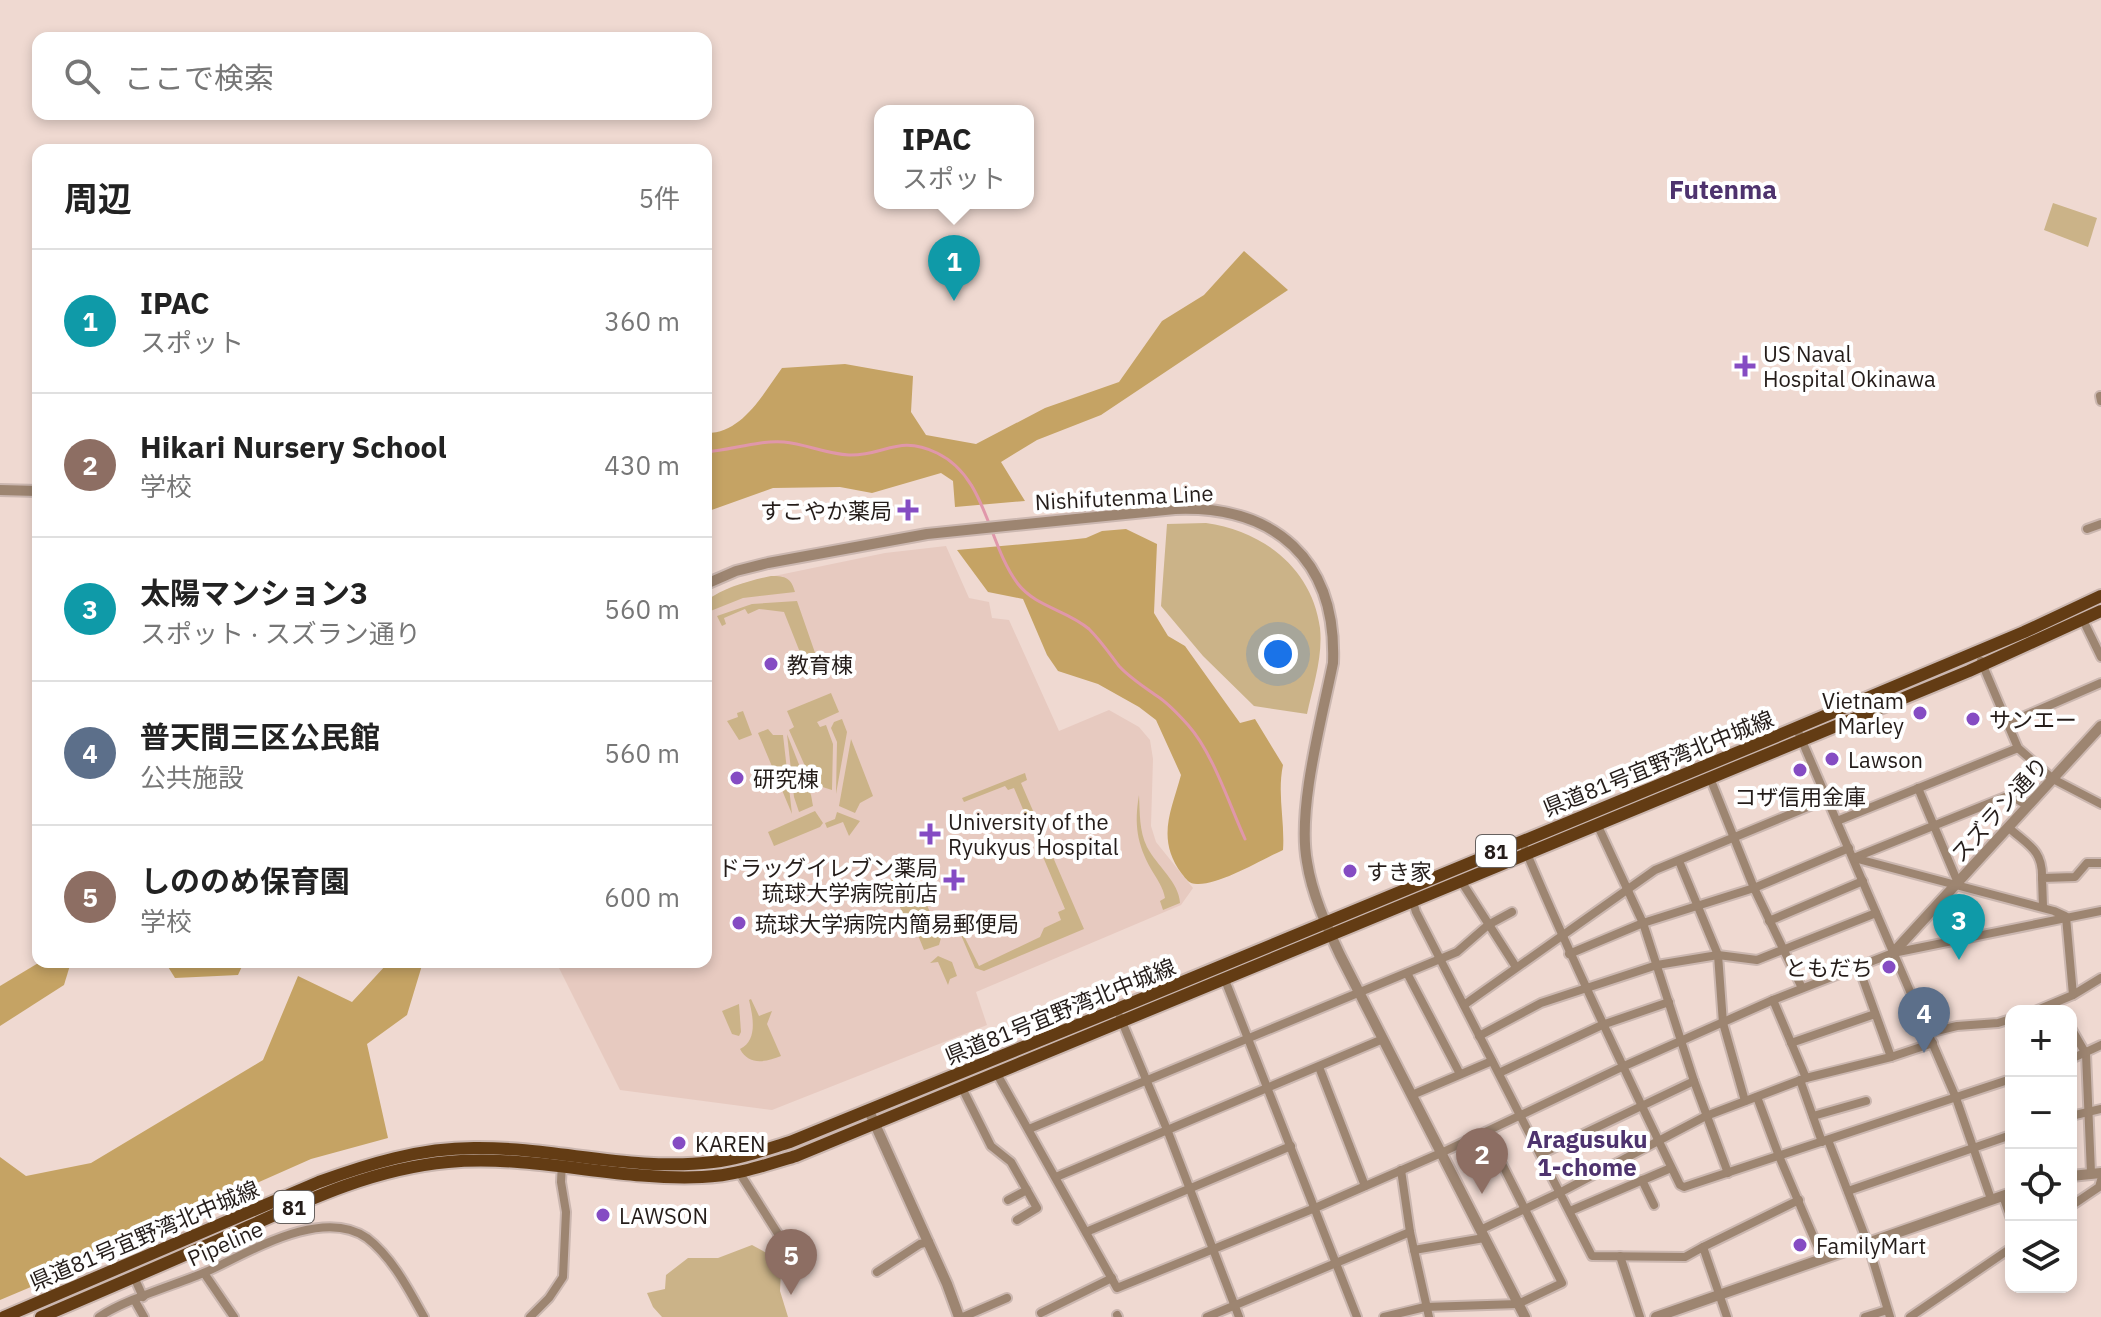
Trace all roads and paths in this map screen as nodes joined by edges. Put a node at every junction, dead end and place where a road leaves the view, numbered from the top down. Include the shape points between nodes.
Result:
1 (0, 490) edge
2 (32, 491) edge
3 (2101, 524) edge
4 (2087, 529) dead end
5 (712, 581) edge
6 (2101, 596) edge
7 (2101, 611) edge
8 (2083, 620) junction
9 (1977, 652) junction
10 (2101, 657) edge
11 (1983, 666) junction
12 (2101, 683) edge
13 (2006, 724) junction
14 (2101, 726) edge
15 (1796, 727) junction
16 (1802, 741) junction
17 (2018, 748) junction
18 (1710, 778) junction
19 (2053, 779) junction
20 (1918, 788) junction
21 (1827, 799) junction
22 (2101, 804) edge
23 (2028, 806) junction
24 (1837, 821) junction
25 (1597, 824) junction
26 (1934, 826) junction
27 (2009, 828) junction
28 (1734, 839) junction
29 (1524, 847) junction
30 (1849, 848) junction
31 (1854, 858) junction
32 (1679, 861) junction
33 (2101, 863) edge
34 (2042, 878) junction
35 (1461, 881) junction
36 (1863, 881) junction
37 (1958, 883) junction
38 (1754, 888) junction
39 (1629, 889) junction
40 (1413, 902) junction
41 (1697, 906) junction
42 (2043, 907) junction
43 (2101, 911) edge
44 (1512, 912) dead end
45 (1876, 913) junction
46 (2066, 917) junction
47 (1769, 921) junction
48 (1325, 922) junction
49 (1643, 923) junction
50 (1488, 925) junction
51 (1331, 935) junction
52 (1561, 935) junction
53 (1782, 951) junction
54 (1893, 953) junction
55 (1569, 954) junction
56 (1718, 955) junction
57 (1440, 958) junction
58 (1657, 965) junction
59 (1516, 967) junction
60 (1859, 968) junction
61 (1407, 973) junction
62 (2101, 978) edge
63 (1225, 980) junction
64 (1802, 988) junction
65 (1585, 989) junction
66 (1360, 993) junction
67 (2073, 995) junction
68 (1773, 1000) junction
69 (1669, 1002) junction
70 (1464, 1005) junction
71 (2062, 1005) edge
72 (1117, 1009) junction
73 (1875, 1014) junction
74 (2005, 1021) edge
75 (1123, 1023) junction
76 (1723, 1023) junction
77 (1602, 1025) junction
78 (1928, 1033) junction
79 (1479, 1036) junction
80 (1249, 1038) junction
81 (2077, 1038) edge
82 (1383, 1039) junction
83 (1681, 1042) junction
84 (1791, 1043) junction
85 (1933, 1043) junction
86 (2101, 1045) edge
87 (2086, 1054) junction
88 (1891, 1057) junction
89 (2077, 1057) edge
90 (1492, 1061) junction
91 (1319, 1067) junction
92 (1622, 1067) junction
93 (1499, 1073) junction
94 (997, 1074) junction
95 (1460, 1074) junction
96 (1803, 1079) junction
97 (1148, 1081) junction
98 (1694, 1081) junction
99 (2005, 1081) edge
100 (962, 1088) junction
101 (1269, 1089) junction
102 (1412, 1095) junction
103 (1757, 1097) junction
104 (1956, 1098) junction
105 (1745, 1101) junction
106 (1866, 1101) dead end
107 (1641, 1106) junction
108 (2101, 1109) edge
109 (869, 1111) junction
110 (2089, 1111) junction
111 (1521, 1114) junction
112 (2077, 1114) edge
113 (1706, 1116) junction
114 (1813, 1116) junction
115 (875, 1125) junction
116 (1029, 1129) junction
117 (1168, 1132) junction
118 (1486, 1132) junction
119 (2005, 1137) edge
120 (1825, 1141) junction
121 (1659, 1142) junction
122 (1291, 1146) junction
123 (1974, 1148) junction
124 (1441, 1153) junction
125 (563, 1154) junction
126 (1541, 1154) junction
127 (1779, 1156) junction
128 (562, 1168) junction
129 (1671, 1168) junction
130 (1401, 1170) junction
131 (739, 1172) junction
132 (1728, 1173) junction
133 (2096, 1173) edge
134 (1056, 1177) junction
135 (1642, 1180) junction
136 (2101, 1180) edge
137 (1365, 1186) junction
138 (1027, 1190) junction
139 (1190, 1190) junction
140 (1848, 1191) junction
141 (1561, 1192) junction
142 (2002, 1196) edge
143 (1008, 1200) dead end
144 (1799, 1200) junction
145 (2077, 1202) edge
146 (1654, 1205) dead end
147 (1315, 1208) junction
148 (1524, 1210) junction
149 (1570, 1211) junction
150 (1017, 1220) dead end
151 (1086, 1232) junction
152 (1410, 1232) junction
153 (1482, 1234) junction
154 (929, 1242) junction
155 (1868, 1244) junction
156 (1703, 1247) junction
157 (787, 1248) dead end
158 (1213, 1250) junction
159 (1414, 1250) junction
160 (2005, 1252) edge
161 (1620, 1256) junction
162 (1823, 1259) junction
163 (1335, 1261) junction
164 (877, 1272) dead end
165 (204, 1273) junction
166 (134, 1277) junction
167 (1112, 1278) junction
168 (1720, 1296) junction
169 (1007, 1298) dead end
170 (139, 1299) junction
171 (1518, 1304) junction
172 (1235, 1305) junction
173 (1425, 1307) junction
174 (1041, 1313) dead end
175 (1889, 1313) edge
176 (103, 1316) edge
177 (4, 1317) edge
178 (41, 1317) edge
179 (144, 1317) edge
180 (234, 1317) edge
181 (424, 1317) edge
182 (530, 1317) edge
183 (961, 1317) edge
184 (1207, 1317) edge
185 (1239, 1317) edge
186 (1357, 1317) edge
187 (1384, 1317) edge
188 (1429, 1317) edge
189 (1525, 1317) edge
190 (1640, 1317) edge
191 (1656, 1317) edge
192 (1727, 1317) edge
193 (1865, 1317) edge
194 (1910, 1317) edge

1 - 2 street
3 - 4 street
5 - 48 street, Nishifutenma Line via 768,563 953,530 1201,508 1258,521 1298,551 1318,579 1333,623 1333,663 1304,840
6 - 9 main road, 県道81号宜野湾北中城線 / 81
7 - 8 main road, 県道81号宜野湾北中城線 / 81
8 - 10 street
8 - 11 main road, 県道81号宜野湾北中城線 / 81
9 - 11 street
9 - 15 main road, 県道81号宜野湾北中城線 / 81
11 - 13 street
11 - 16 main road, 県道81号宜野湾北中城線 / 81
12 - 13 street
13 - 17 street
14 - 19 street, スズラン通り
15 - 16 street
15 - 29 main road, 県道81号宜野湾北中城線 / 81
16 - 18 main road, 県道81号宜野湾北中城線 / 81
16 - 21 street
17 - 19 street
17 - 20 street
18 - 25 main road, 県道81号宜野湾北中城線 / 81
18 - 28 street
19 - 22 street
19 - 23 street, スズラン通り
20 - 24 street
20 - 26 street
21 - 24 street
21 - 28 street
23 - 26 street via 2010,795
23 - 27 street, スズラン通り
24 - 30 street
25 - 29 main road, 県道81号宜野湾北中城線 / 81
25 - 39 street
26 - 31 street
26 - 37 street
27 - 34 street via 2038,853
27 - 37 street, スズラン通り
28 - 32 street
28 - 38 street
29 - 35 main road, 県道81号宜野湾北中城線 / 81
29 - 48 main road, 県道81号宜野湾北中城線 / 81
29 - 52 street
30 - 31 street
30 - 38 street
31 - 36 street
31 - 37 street
32 - 39 street
32 - 41 street
33 - 34 street via 2087,863 2075,877
34 - 42 street
35 - 40 main road, 県道81号宜野湾北中城線 / 81
35 - 50 street
36 - 45 street
36 - 47 street
37 - 42 street
37 - 54 street, スズラン通り
38 - 41 street
38 - 47 street
39 - 49 street
39 - 52 street
40 - 51 main road, 県道81号宜野湾北中城線 / 81
40 - 57 street
41 - 49 street
41 - 56 street
42 - 46 street
43 - 46 street
44 - 50 street
45 - 53 street
45 - 54 street
46 - 54 street
46 - 67 street
47 - 53 street
48 - 51 street, Nishifutenma Line
48 - 72 main road, 県道81号宜野湾北中城線 / 81
49 - 55 street
49 - 58 street
50 - 57 street via 1457,952
50 - 59 street
51 - 63 main road, 県道81号宜野湾北中城線 / 81
51 - 66 street, Nishifutenma Line
52 - 55 street
52 - 59 street
53 - 56 street via 1757,960
53 - 64 street
54 - 60 street
54 - 78 street
55 - 65 street
56 - 58 street
56 - 76 street
57 - 61 street
57 - 70 street
58 - 65 street
58 - 69 street
59 - 70 street
60 - 64 street
60 - 73 street
61 - 66 street
61 - 95 street
62 - 67 street
63 - 75 main road, 県道81号宜野湾北中城線 / 81
63 - 80 street
64 - 68 street
65 - 77 street
65 - 79 street via 1541,1003
66 - 80 street
66 - 82 street, Nishifutenma Line
67 - 71 street
68 - 76 street
68 - 84 street
69 - 77 street
69 - 83 street
70 - 79 street
72 - 75 street
72 - 109 main road, 県道81号宜野湾北中城線 / 81
73 - 84 street
73 - 88 street
74 - 78 street
75 - 94 main road, 県道81号宜野湾北中城線 / 81
75 - 97 street
76 - 83 street
76 - 105 street
77 - 92 street
77 - 93 street
78 - 85 street
79 - 90 street
80 - 97 street
80 - 101 street
81 - 87 street
82 - 91 street
82 - 102 street, Nishifutenma Line
83 - 92 street
83 - 98 street
84 - 96 street
85 - 88 street
85 - 104 street
86 - 87 street
87 - 89 street
87 - 110 street
88 - 96 street
90 - 93 street
90 - 95 street
91 - 101 street
91 - 137 street
92 - 107 street
92 - 111 street
93 - 111 street
94 - 100 main road, 県道81号宜野湾北中城線 / 81
94 - 116 street
95 - 102 street
96 - 103 street
96 - 114 street
97 - 116 street
97 - 117 street
98 - 107 street
98 - 113 street
99 - 104 street
100 - 115 main road, 県道81号宜野湾北中城線 / 81
100 - 138 street via 991,1146 1011,1162
101 - 117 street
101 - 122 street
102 - 124 street, Nishifutenma Line
103 - 105 street
103 - 127 street
104 - 120 street
104 - 123 street
105 - 113 street
106 - 114 street
107 - 121 street
107 - 126 street
108 - 110 street
109 - 115 street
109 - 125 main road, 県道81号宜野湾北中城線 / 81 via 749,1155 711,1162 648,1164
110 - 112 street
110 - 133 street
111 - 118 street
111 - 126 street
113 - 121 street
113 - 132 street
114 - 120 street
115 - 131 main road, 県道81号宜野湾北中城線 / 81
115 - 154 street
116 - 134 street
117 - 134 street
117 - 139 street
118 - 124 street
118 - 148 street
119 - 123 street
120 - 127 street
120 - 140 street
121 - 129 street
121 - 141 street
122 - 139 street
122 - 147 street
123 - 140 street
123 - 142 street
124 - 130 street
124 - 153 street, Nishifutenma Line
125 - 128 street
125 - 177 main road, 県道81号宜野湾北中城線 / 81 via 448,1149 359,1168
126 - 141 street
127 - 132 street
127 - 144 street
128 - 131 main road, 県道81号宜野湾北中城線 / 81 via 663,1178
128 - 166 main road, 県道81号宜野湾北中城線 / 81 via 475,1161 392,1171 331,1190
128 - 182 street via 563,1277
129 - 132 street via 1684,1187
129 - 135 street
130 - 137 street
130 - 152 street
131 - 157 street
134 - 151 street
135 - 146 street
135 - 149 street
136 - 145 street
137 - 147 street
138 - 143 street
138 - 150 street via 1037,1208
139 - 151 street
139 - 158 street
140 - 155 street
141 - 148 street
141 - 149 street
142 - 155 street
144 - 156 street
144 - 162 street
147 - 158 street
147 - 163 street
148 - 153 street
148 - 171 street via 1562,1283
149 - 161 street via 1592,1256
151 - 167 street
152 - 159 street
152 - 163 street
153 - 159 street
153 - 171 street, Nishifutenma Line
154 - 164 street
154 - 183 street
155 - 162 street
155 - 175 street
156 - 161 street via 1685,1257
156 - 168 street
158 - 167 street via 1117,1288
158 - 172 street
159 - 173 street
160 - 194 street
161 - 190 street
162 - 168 street
163 - 172 street
163 - 186 street
165 - 170 street, Pipeline
165 - 180 street
165 - 181 street, Pipeline via 274,1240 330,1226 365,1237 393,1266
166 - 170 street
166 - 178 main road, 県道81号宜野湾北中城線 / 81
167 - 174 street
168 - 191 street
168 - 192 street
169 - 183 street
170 - 176 street, Pipeline
170 - 179 street
171 - 173 street
171 - 189 street, Nishifutenma Line
172 - 184 street
172 - 185 street
173 - 187 street
173 - 188 street
175 - 193 street

